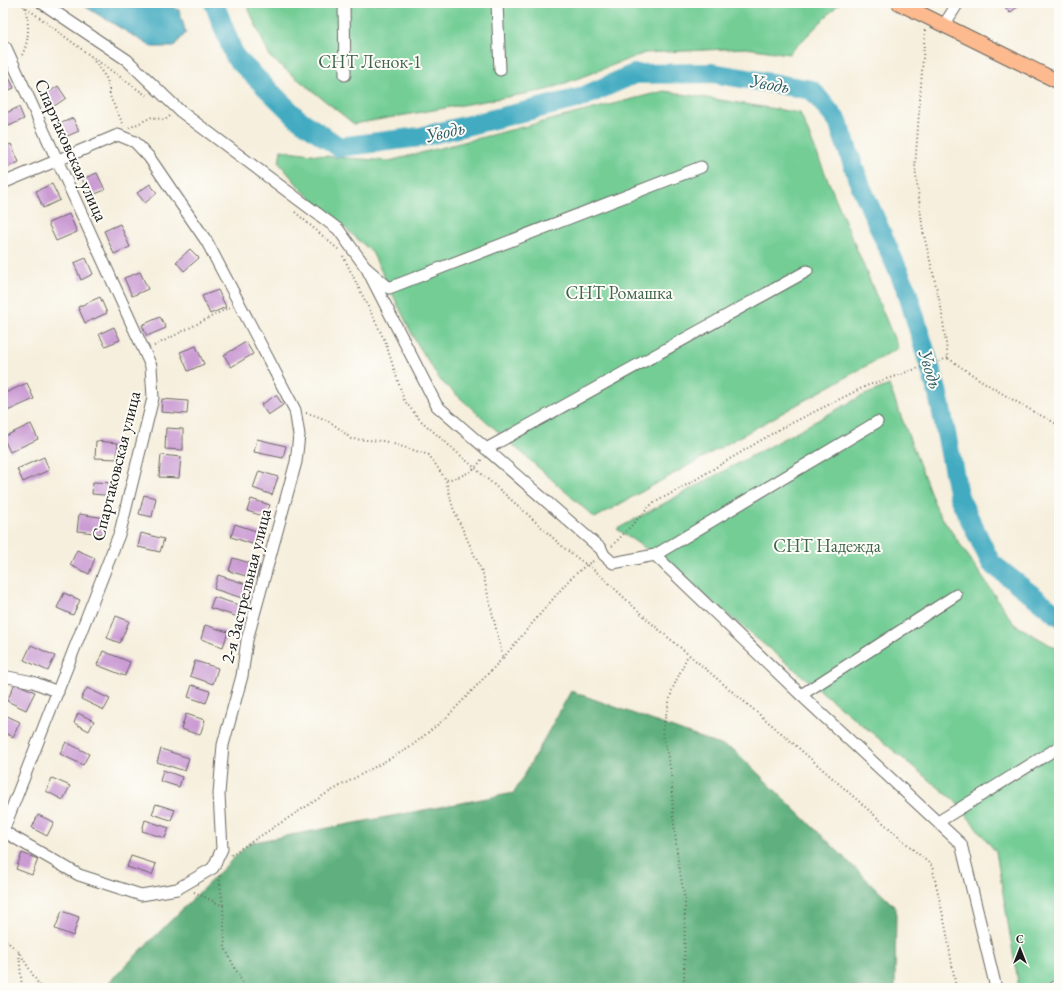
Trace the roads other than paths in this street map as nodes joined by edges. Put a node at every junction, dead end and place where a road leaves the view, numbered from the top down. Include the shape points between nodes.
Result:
1 (42, 3) edge
2 (344, 3) edge
3 (497, 3) edge
4 (899, 3) edge
5 (958, 3) edge
6 (944, 25) junction
7 (6, 48) dead end
8 (500, 70) dead end
9 (345, 75) dead end
10 (1059, 82) edge
11 (57, 161) junction
12 (701, 167) dead end
13 (3, 183) edge
14 (367, 269) junction
15 (806, 270) dead end
16 (877, 422) dead end
17 (486, 450) junction
18 (655, 554) junction
19 (956, 595) dead end
20 (3, 676) edge
21 (58, 692) junction
22 (801, 695) junction
23 (1059, 747) edge
24 (938, 822) junction
25 (3, 831) edge
26 (1059, 985) edge
27 (996, 988) edge
28 (1054, 988) edge

1 - 14 street via 127,60 180,111 338,230
2 - 9 street
3 - 8 street
4 - 6 main road
5 - 6 street
6 - 10 main road
7 - 11 street, Спартаковская улица
11 - 13 street
11 - 21 street, Спартаковская улица via 151,366 153,398 122,525
11 - 25 street, 2-я Застрельная улица via 118,135 134,142 149,158 207,242 295,410 299,434 296,462 247,640 242,676 223,745 219,794 222,849 216,866 177,890 140,895 79,876
12 - 14 street via 389,288
14 - 17 street via 437,406
15 - 17 street
16 - 18 street
17 - 18 street via 601,549 613,563
18 - 22 street
19 - 22 street
20 - 21 street via 33,682
21 - 25 street, Спартаковская улица
22 - 24 street
23 - 24 street
24 - 27 street via 961,844
26 - 28 street

